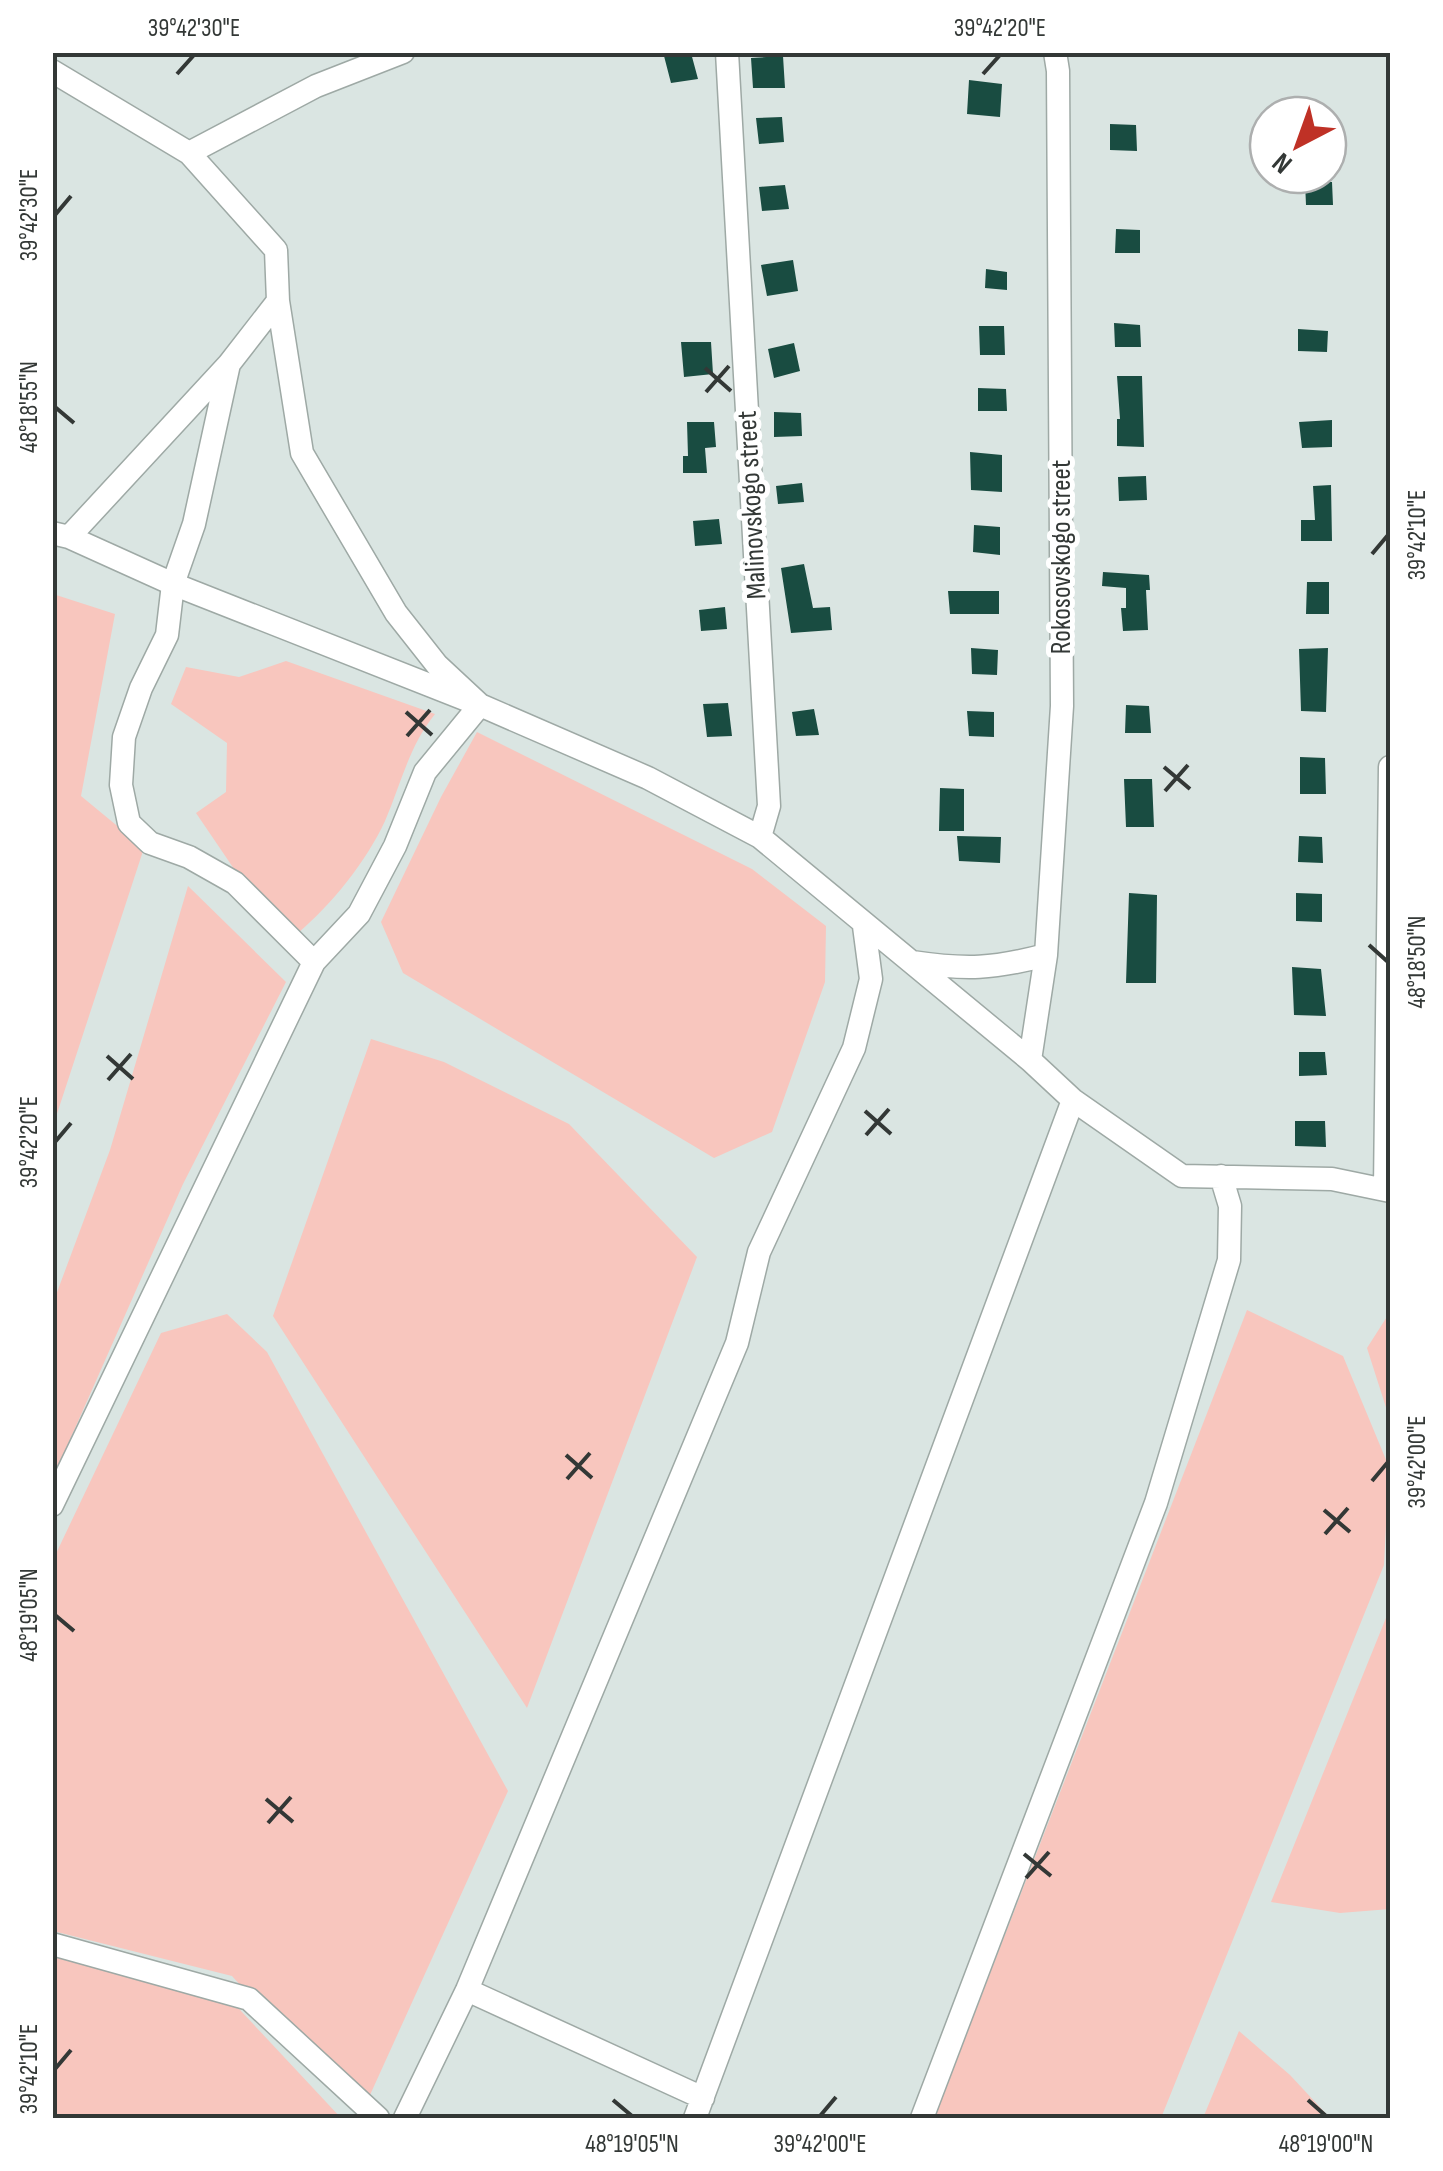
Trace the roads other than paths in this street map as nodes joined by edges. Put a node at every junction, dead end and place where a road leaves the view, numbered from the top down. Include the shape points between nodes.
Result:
1 (403, 52) edge
2 (727, 52) edge
3 (1055, 52) edge
4 (52, 70) edge
5 (190, 153) junction
6 (278, 301) junction
7 (229, 364) junction
8 (61, 535) edge
9 (173, 584) junction
10 (480, 705) junction
11 (1390, 767) edge
12 (760, 837) junction
13 (864, 926) junction
14 (1046, 955) junction
15 (908, 961) junction
16 (314, 962) junction
17 (1030, 1060) junction
18 (1072, 1100) junction
19 (1221, 1176) junction
20 (1388, 1190) edge
21 (52, 1505) edge
22 (52, 1944) edge
23 (467, 1990) junction
24 (699, 2108) edge
25 (378, 2118) edge
26 (405, 2118) edge
27 (922, 2118) edge

1 - 5 street via 316,86
2 - 12 street, Malinovskogo street via 768,806
3 - 14 street, Rokosovskogo street via 1062,706
4 - 5 street
5 - 6 street via 276,250
6 - 7 street
6 - 10 street via 302,453 396,614
7 - 8 street
7 - 9 street via 194,524
8 - 9 street
9 - 10 street
9 - 16 street via 168,635 124,737 121,785 130,823 150,843 235,883
10 - 12 street via 648,778
10 - 16 street via 424,772 359,914
11 - 20 street
12 - 13 street
13 - 15 street
13 - 23 street via 872,979 854,1048 759,1252 737,1343
14 - 15 street via 999,967
14 - 17 street, Rokosovskogo street
15 - 17 street
16 - 21 street
17 - 18 street
18 - 19 street via 1182,1176
18 - 24 street
19 - 20 street via 1332,1179
19 - 27 street via 1230,1206 1229,1260 1156,1503
22 - 25 street via 249,1999
23 - 24 street
23 - 26 street

